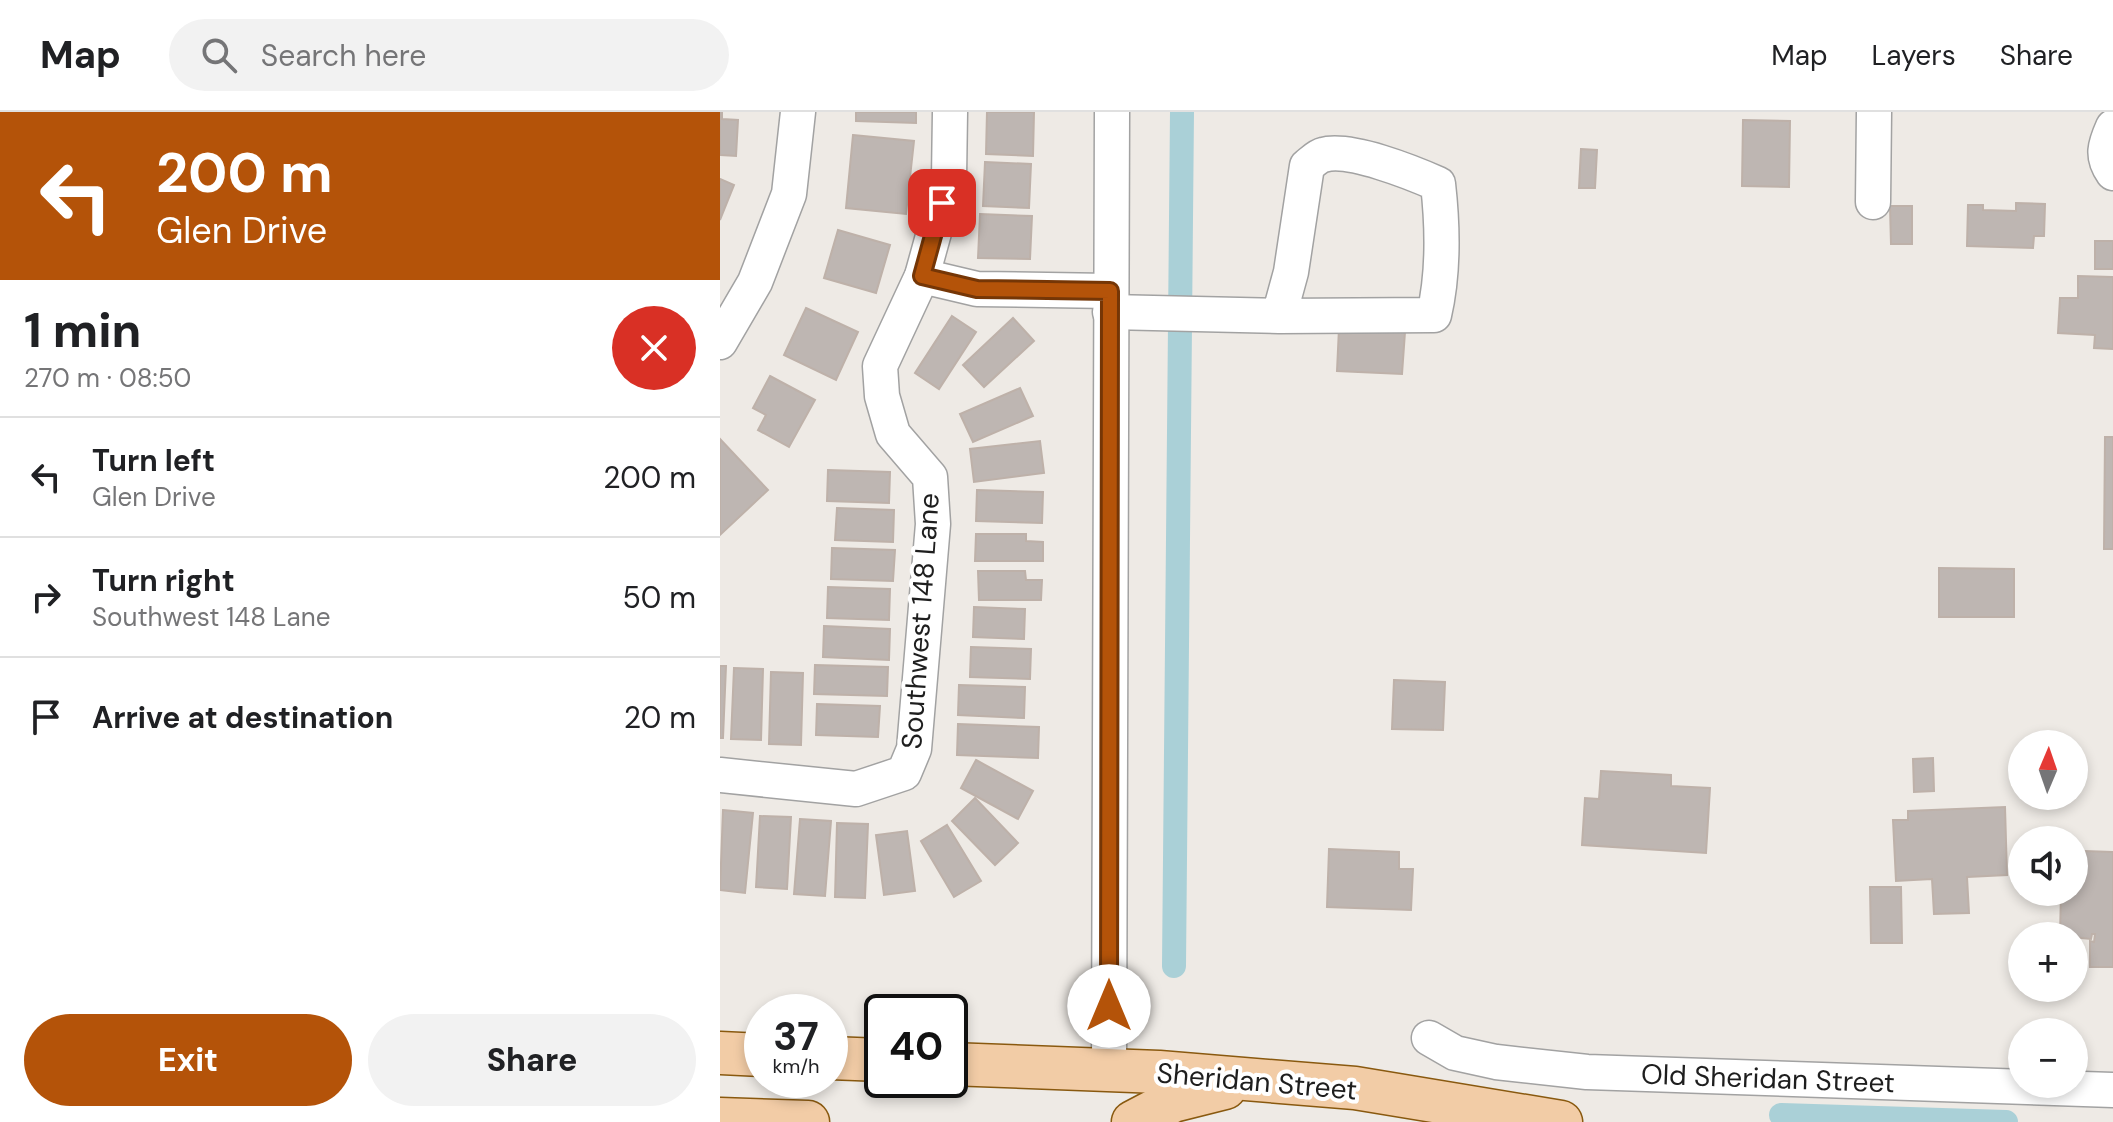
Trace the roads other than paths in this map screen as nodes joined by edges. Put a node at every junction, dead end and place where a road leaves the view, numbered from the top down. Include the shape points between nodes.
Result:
1 (798, 112) edge
2 (950, 112) edge
3 (1874, 112) edge
4 (1111, 126) edge
5 (2113, 127) edge
6 (2113, 173) edge
7 (1873, 202) dead end
8 (922, 276) junction
9 (1110, 302) junction
10 (1279, 316) junction
11 (720, 342) edge
12 (720, 775) edge
13 (1429, 1038) dead end
14 (720, 1053) edge
15 (744, 1054) edge
16 (968, 1065) edge
17 (1109, 1070) junction
18 (1257, 1080) junction
19 (2113, 1090) edge
20 (720, 1119) edge
21 (1142, 1120) edge
22 (808, 1122) edge
23 (1561, 1122) edge

1 - 11 street via 789,194 755,282
2 - 8 street, Southwest 148 Lane via 949,178
3 - 7 street
4 - 9 street
5 - 6 street via 2104,147
8 - 9 street via 977,289
8 - 12 street, Southwest 148 Lane via 880,366 893,434 930,477 933,524 914,749 904,773 856,789
9 - 10 street via 1162,313
9 - 17 street
10 - 10 street via 1307,166 1323,154 1356,156 1401,167 1438,184 1442,284 1434,315
13 - 19 street, Old Sheridan Street via 1455,1053 1496,1062 1587,1072
14 - 15 main road
16 - 17 main road, Sheridan Street
17 - 18 main road, Sheridan Street
17 - 21 main road
18 - 21 main road via 1173,1101
18 - 23 main road, Sheridan Street via 1355,1088
20 - 22 main road

